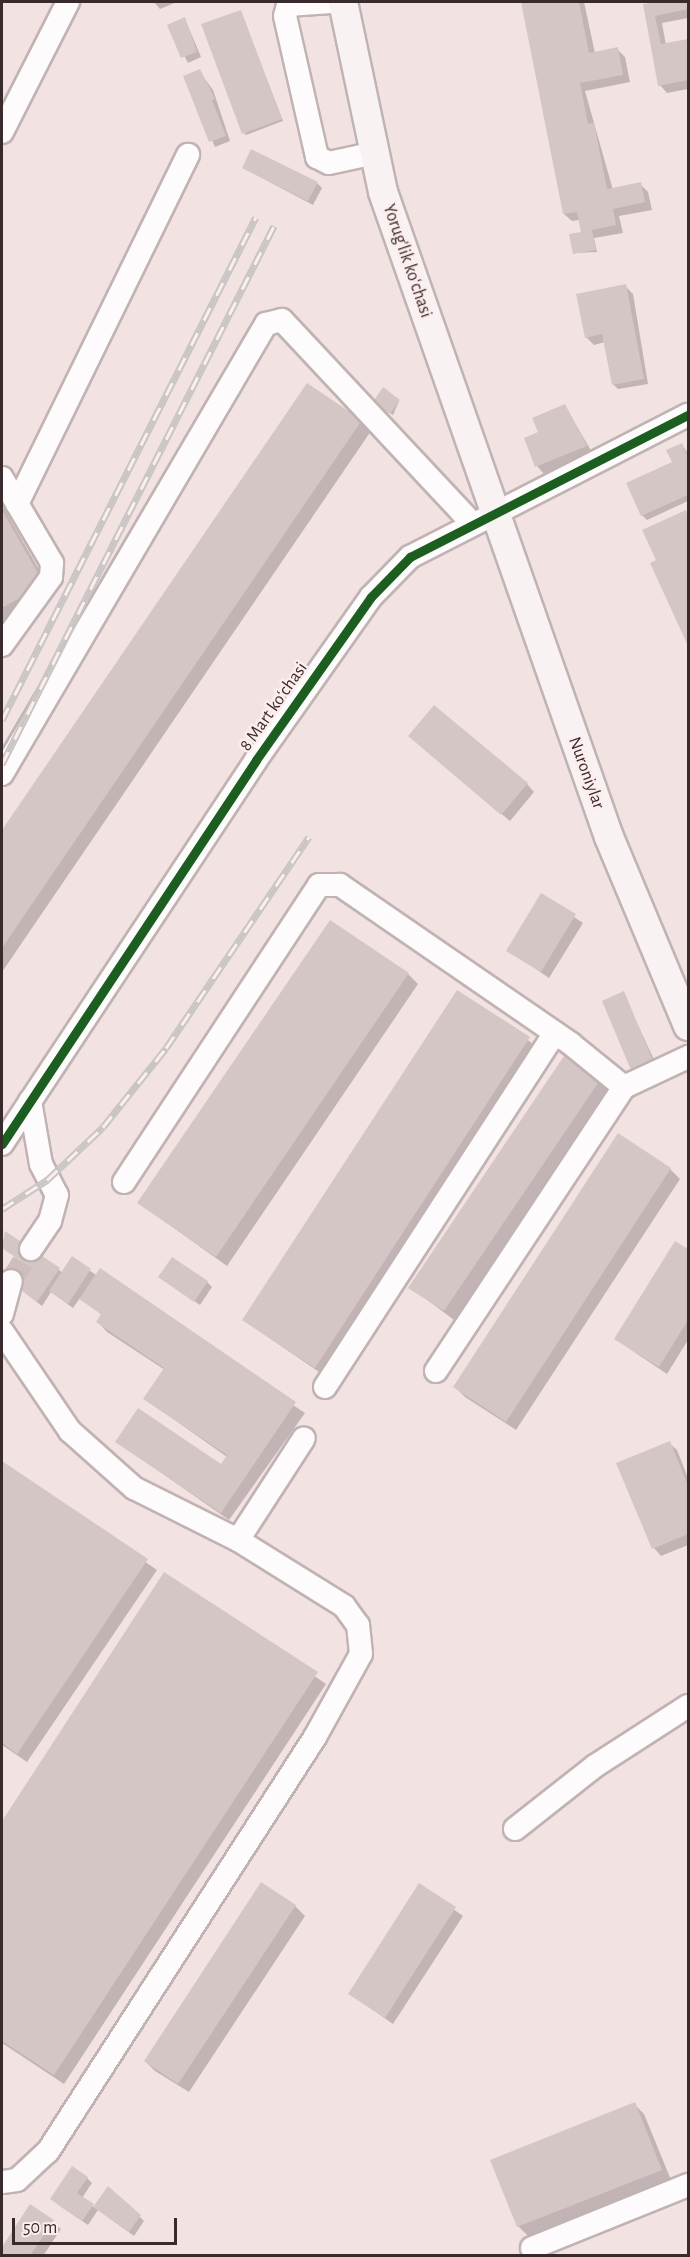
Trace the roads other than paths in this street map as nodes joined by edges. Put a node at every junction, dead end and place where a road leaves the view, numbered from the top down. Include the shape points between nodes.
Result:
1 (68, 2) edge
2 (331, 2) edge
3 (343, 2) edge
4 (2, 132) edge
5 (375, 153) junction
6 (188, 155) dead end
7 (688, 414) edge
8 (2, 478) edge
9 (17, 504) junction
10 (483, 520) junction
11 (32, 603) junction
12 (2, 620) edge
13 (2, 645) edge
14 (2, 774) edge
15 (688, 1026) edge
16 (555, 1033) junction
17 (688, 1057) edge
18 (624, 1087) junction
19 (30, 1101) junction
20 (2, 1144) edge
21 (124, 1182) dead end
22 (31, 1249) tunnel mouth
23 (11, 1281) tunnel mouth
24 (2, 1314) edge
25 (2, 1331) edge
26 (436, 1371) dead end
27 (325, 1388) dead end
28 (304, 1438) dead end
29 (238, 1540) junction
30 (688, 1706) edge
31 (515, 1829) dead end
32 (2, 2182) edge
33 (688, 2186) edge
34 (532, 2248) dead end

1 - 4 street
2 - 5 street via 288,5 285,16 317,157 328,163
3 - 5 main road, Yorug'lik koʻchasi
5 - 10 main road, Yorug'lik koʻchasi via 383,192
6 - 9 street
7 - 10 street, 8 Mart koʻchasi
8 - 9 street
9 - 11 street via 52,563 51,577
10 - 14 street via 282,320 266,324
10 - 15 main road, Nuroniylar
10 - 19 street, 8 Mart koʻchasi via 410,557 370,597 256,760
11 - 12 street
11 - 13 street
16 - 18 street
16 - 21 street via 340,885 319,885
16 - 27 street
17 - 18 street
18 - 26 street
19 - 20 street, 8 Mart koʻchasi
19 - 22 street via 41,1164 57,1196 50,1221
23 - 24 street
25 - 29 street via 70,1431 118,1474 135,1488
28 - 29 street
29 - 32 street via 344,1606 358,1625 361,1654 315,1737 48,2151 17,2180
30 - 31 street via 595,1766
33 - 34 street

